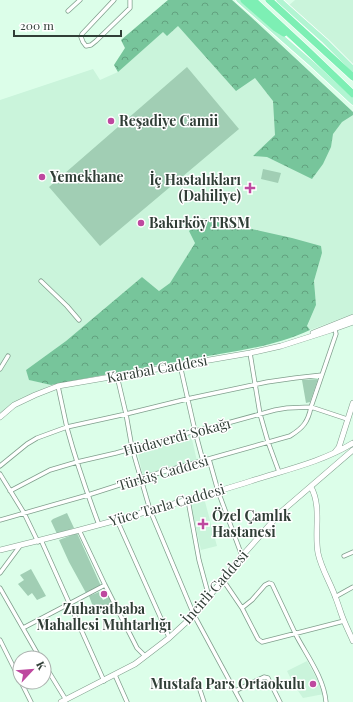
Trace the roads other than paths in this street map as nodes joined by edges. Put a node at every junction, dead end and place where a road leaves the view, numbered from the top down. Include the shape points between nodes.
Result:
1 (80, 0) edge
2 (114, 0) edge
3 (130, 0) edge
4 (239, 0) edge
5 (244, 0) edge
6 (253, 0) edge
7 (269, 0) edge
8 (276, 0) edge
9 (279, 0) edge
10 (68, 11) dead end
11 (294, 38) junction
12 (340, 65) junction
13 (353, 69) edge
14 (353, 77) edge
15 (353, 94) edge
16 (353, 102) edge
17 (41, 281) dead end
18 (353, 317) edge
19 (78, 320) dead end
20 (353, 322) edge
21 (335, 329) junction
22 (302, 339) junction
23 (250, 353) junction
24 (8, 356) dead end
25 (180, 365) junction
26 (0, 369) edge
27 (117, 376) junction
28 (322, 376) junction
29 (255, 385) junction
30 (58, 386) junction
31 (187, 399) junction
32 (353, 403) edge
33 (311, 407) junction
34 (126, 414) junction
35 (260, 414) junction
36 (0, 417) edge
37 (347, 419) junction
38 (67, 427) junction
39 (195, 431) junction
40 (268, 442) junction
41 (353, 443) edge
42 (132, 448) junction
43 (353, 450) edge
44 (333, 454) junction
45 (209, 459) junction
46 (203, 461) junction
47 (77, 462) junction
48 (0, 466) edge
49 (279, 472) junction
50 (328, 472) junction
51 (0, 474) edge
52 (141, 478) junction
53 (311, 487) junction
54 (10, 490) junction
55 (218, 491) junction
56 (88, 495) junction
57 (188, 500) junction
58 (150, 510) junction
59 (24, 513) junction
60 (0, 520) edge
61 (117, 520) junction
62 (99, 525) junction
63 (79, 530) junction
64 (40, 541) junction
65 (20, 546) junction
66 (0, 550) edge
67 (353, 552) edge
68 (242, 556) junction
69 (344, 556) dead end
70 (0, 573) edge
71 (223, 580) junction
72 (105, 585) junction
73 (353, 587) edge
74 (0, 588) edge
75 (209, 597) junction
76 (335, 597) junction
77 (70, 604) junction
78 (242, 608) junction
79 (194, 615) junction
80 (344, 621) junction
81 (23, 628) junction
82 (351, 629) edge
83 (296, 634) junction
84 (169, 638) junction
85 (0, 640) edge
86 (353, 641) edge
87 (35, 650) edge
88 (145, 656) junction
89 (12, 663) edge
90 (114, 675) junction
91 (52, 679) edge
92 (104, 681) junction
93 (25, 690) edge
94 (200, 690) dead end
95 (235, 691) junction
96 (64, 701) edge
97 (31, 702) edge
98 (127, 702) edge
99 (204, 702) edge
100 (241, 702) edge
101 (280, 702) edge
102 (326, 702) edge

1 - 10 street
2 - 3 street via 82,34 86,46 96,41 130,8
4 - 16 main road
5 - 11 highway via 276,28
6 - 11 highway
7 - 12 highway
8 - 12 highway via 332,53
9 - 13 main road
11 - 15 highway
12 - 14 highway
17 - 19 street
18 - 22 main road, Karabal Caddesi
20 - 21 main road, Karabal Caddesi
21 - 22 main road, Karabal Caddesi
21 - 28 street, Türkiş Caddesi via 336,334
22 - 23 main road, Karabal Caddesi
23 - 25 main road, Karabal Caddesi
23 - 29 street
24 - 26 street
25 - 27 main road, Karabal Caddesi
25 - 31 street
27 - 30 main road, Karabal Caddesi
27 - 34 street
28 - 29 street
28 - 33 street, Türkiş Caddesi
29 - 31 street
29 - 35 street
30 - 36 main road, Karabal Caddesi via 14,405
30 - 38 street
31 - 34 street
31 - 39 street
32 - 37 main road
33 - 35 street, Hüdaverdi Sokağı via 287,408
33 - 37 street, Hüdaverdi Sokağı
33 - 40 street, Türkiş Caddesi via 305,425 299,431
34 - 38 street
34 - 42 street
35 - 39 street, Hüdaverdi Sokağı
35 - 40 street
37 - 44 main road via 337,451
38 - 47 street
38 - 48 street via 37,438
39 - 42 street, Hüdaverdi Sokağı
39 - 46 street
40 - 45 street, Türkiş Caddesi
40 - 49 street
41 - 44 main road
42 - 47 street, Hüdaverdi Sokağı
42 - 52 street
43 - 50 main road, İncirli Caddesi
44 - 49 main road, Yüce Tarla Caddesi
44 - 50 main road via 338,459
45 - 46 street, Türkiş Caddesi
45 - 55 street
46 - 52 street, Türkiş Caddesi
47 - 54 street, Hüdaverdi Sokağı via 50,470
47 - 56 street
49 - 55 main road, Yüce Tarla Caddesi
50 - 53 main road, İncirli Caddesi
51 - 54 street
52 - 56 street, Türkiş Caddesi
52 - 58 street
53 - 68 main road, İncirli Caddesi via 281,512
53 - 76 main road via 316,500 318,554
54 - 59 street
55 - 57 main road, Yüce Tarla Caddesi
55 - 68 street
56 - 59 street, Türkiş Caddesi
56 - 62 street
57 - 58 main road, Yüce Tarla Caddesi
57 - 75 street
58 - 61 main road, Yüce Tarla Caddesi
58 - 79 street
59 - 60 street, Türkiş Caddesi
59 - 64 street
61 - 62 main road, Yüce Tarla Caddesi
61 - 84 street
62 - 63 main road, Yüce Tarla Caddesi
63 - 64 main road, Yüce Tarla Caddesi
63 - 72 street
64 - 65 main road, Yüce Tarla Caddesi
64 - 77 street
65 - 66 main road, Yüce Tarla Caddesi
65 - 70 street
67 - 69 street
68 - 71 main road, İncirli Caddesi
71 - 75 main road, İncirli Caddesi
71 - 78 street
72 - 77 street
72 - 88 street via 137,648
73 - 76 street
74 - 81 street
75 - 79 main road, İncirli Caddesi
76 - 80 main road
77 - 81 street
77 - 92 street
78 - 83 street via 262,642
78 - 83 street via 265,585 272,584
79 - 84 main road, İncirli Caddesi
79 - 95 street
80 - 82 main road
80 - 83 street
81 - 87 street
82 - 86 main road
83 - 102 street via 319,677
84 - 88 main road, İncirli Caddesi
85 - 89 street
88 - 90 main road, İncirli Caddesi
90 - 92 main road, İncirli Caddesi
90 - 98 street
91 - 96 street
92 - 96 main road, İncirli Caddesi
93 - 97 street
94 - 99 street
95 - 100 street
95 - 101 street via 264,677 268,678

